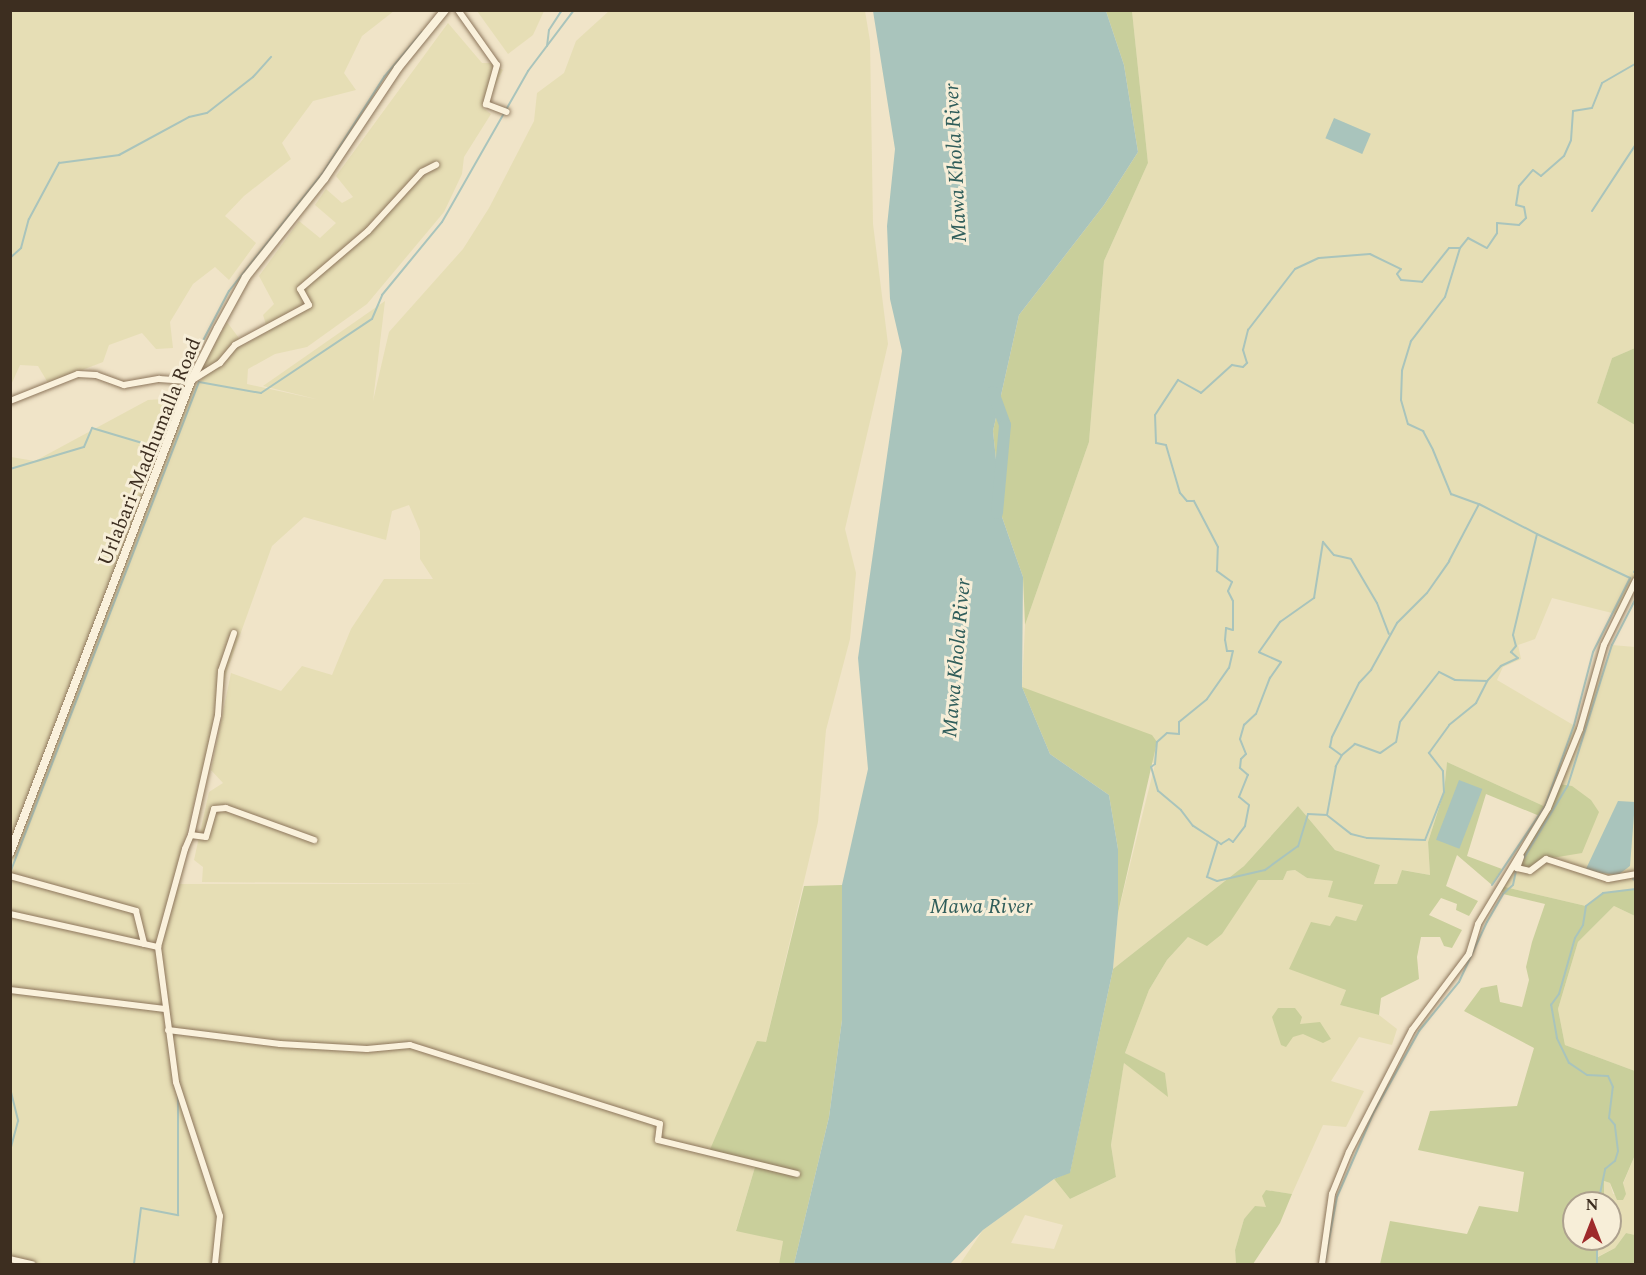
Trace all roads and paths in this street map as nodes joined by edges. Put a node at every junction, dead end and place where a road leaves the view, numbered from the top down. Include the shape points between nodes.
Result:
1 (445, 10) edge
2 (458, 10) edge
3 (507, 112) dead end
4 (436, 165) dead end
5 (191, 381) junction
6 (10, 401) edge
7 (1635, 580) edge
8 (234, 633) dead end
9 (191, 835) junction
10 (314, 840) dead end
11 (1524, 848) junction
12 (10, 853) edge
13 (1635, 874) edge
14 (10, 876) edge
15 (10, 914) edge
16 (144, 944) junction
17 (159, 947) junction
18 (10, 990) edge
19 (165, 1009) junction
20 (168, 1030) junction
21 (797, 1174) dead end
22 (10, 1259) edge
23 (32, 1264) edge
24 (216, 1264) edge
25 (1322, 1264) edge

1 - 5 main road, Urlabari-Madhumalla Road via 398,68 324,179 246,277
2 - 3 street via 497,64 486,104
4 - 5 street via 422,172 368,231 300,289 309,305 236,345 220,363
5 - 6 street via 159,379 124,385 96,375 78,374
5 - 12 main road, Urlabari-Madhumalla Road
7 - 11 street via 1604,645 1567,767
8 - 9 street via 221,671 218,715
9 - 10 street via 206,837 218,808
9 - 17 street
11 - 13 street via 1517,868 1530,871 1546,859 1608,879
11 - 25 street via 1478,924 1469,954 1412,1030 1349,1152 1332,1194
14 - 16 street via 136,911
15 - 16 street
16 - 17 street
17 - 19 street
18 - 19 street
19 - 20 street
20 - 21 street via 280,1044 367,1049 410,1045 660,1124 658,1140
20 - 24 street via 176,1082 220,1216
22 - 23 street

